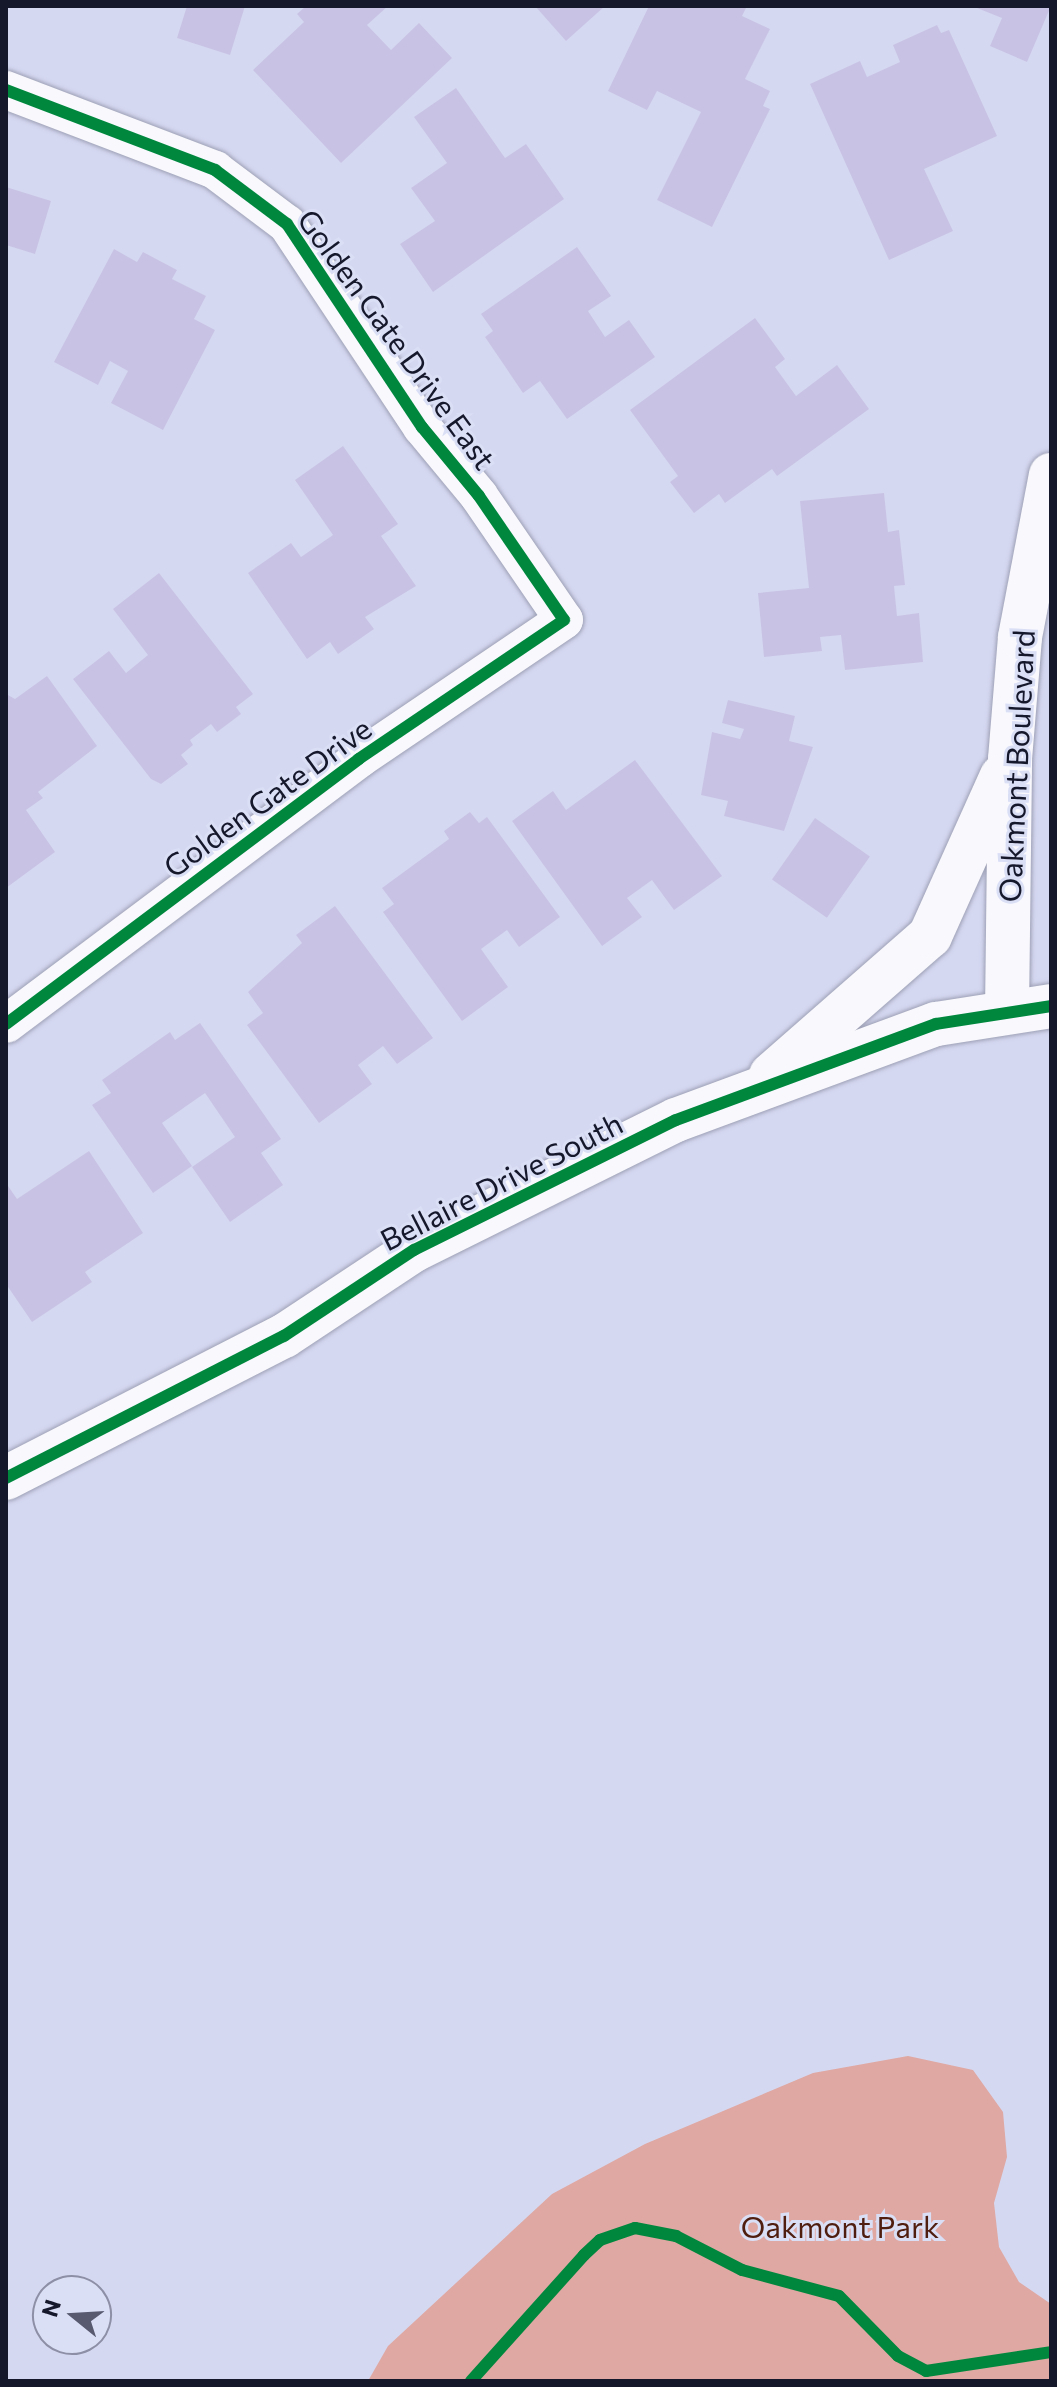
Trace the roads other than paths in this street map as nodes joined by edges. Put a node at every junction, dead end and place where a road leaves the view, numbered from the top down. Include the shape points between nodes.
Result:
1 (6, 90) edge
2 (1051, 475) edge
3 (564, 620) joint
4 (1010, 759) junction
5 (1051, 1006) edge
6 (1007, 1012) junction
7 (6, 1024) edge
8 (753, 1092) junction
9 (6, 1478) edge

1 - 3 street, Golden Gate Drive East via 215,170 287,224 422,427 479,496
2 - 4 street, Oakmont Boulevard via 1020,637
3 - 7 street, Golden Gate Drive via 359,759
4 - 6 street, Oakmont Boulevard
4 - 8 street via 930,936
5 - 6 street, Bellaire Drive South
6 - 8 street, Bellaire Drive South via 936,1024
8 - 9 street, Bellaire Drive South via 676,1120 414,1250 284,1336

